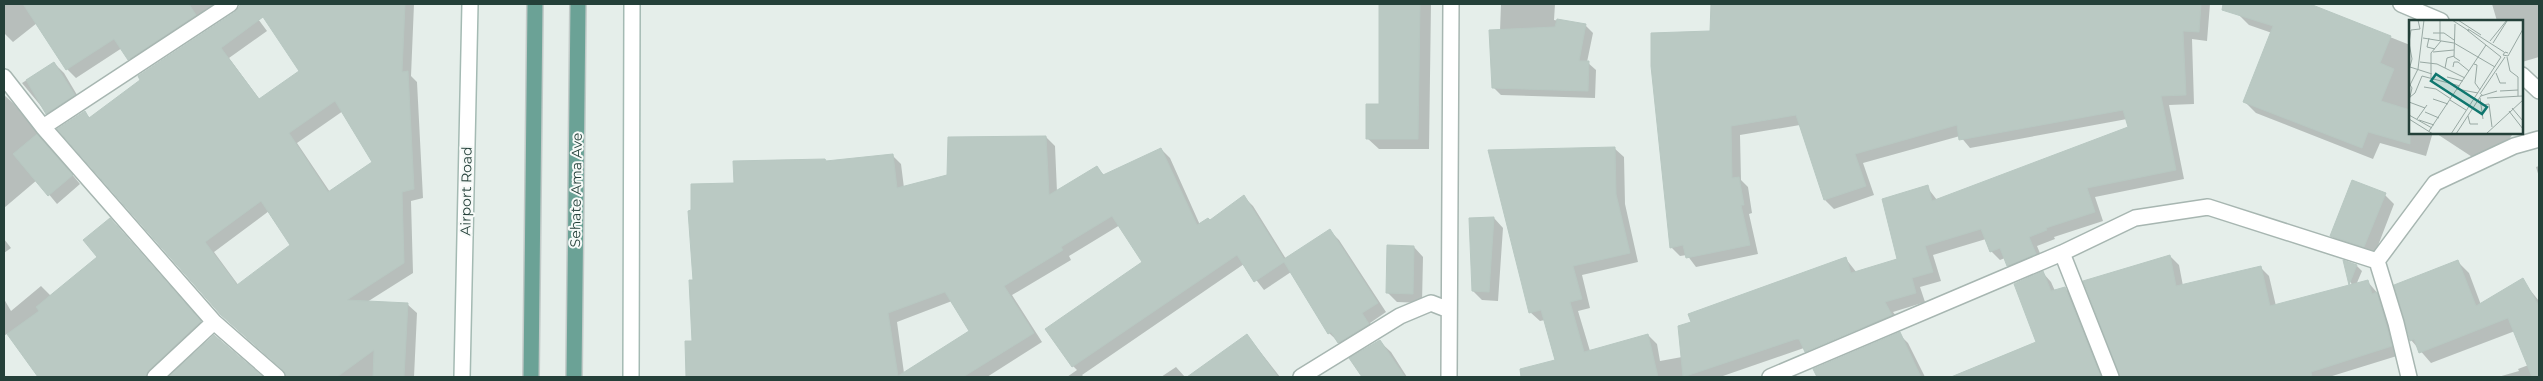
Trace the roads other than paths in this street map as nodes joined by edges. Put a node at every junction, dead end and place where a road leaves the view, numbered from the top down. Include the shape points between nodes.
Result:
1 (230, 4) edge
2 (470, 4) edge
3 (535, 4) edge
4 (578, 4) edge
5 (632, 4) edge
6 (1450, 4) edge
7 (2401, 4) edge
8 (2439, 20) edge
9 (2523, 76) edge
10 (4, 77) edge
11 (2539, 91) edge
12 (43, 126) junction
13 (2539, 139) edge
14 (2062, 253) junction
15 (2377, 261) junction
16 (1449, 310) junction
17 (214, 322) junction
18 (154, 377) edge
19 (277, 377) edge
20 (462, 377) edge
21 (531, 377) edge
22 (574, 377) edge
23 (631, 377) edge
24 (1301, 377) edge
25 (1449, 377) edge
26 (1770, 377) edge
27 (2111, 377) edge
28 (2409, 377) edge

1 - 12 street
2 - 20 street, Airport Road
3 - 21 main road
4 - 22 main road, Sehate Ama Ave
5 - 23 street
6 - 16 street
7 - 8 street
9 - 11 street
10 - 12 street
12 - 17 street
13 - 15 street via 2514,146 2435,183
14 - 15 street via 2136,218 2208,207
14 - 26 street
14 - 27 street
15 - 28 street
16 - 24 street via 1431,304 1400,316
16 - 25 street
17 - 18 street
17 - 19 street

